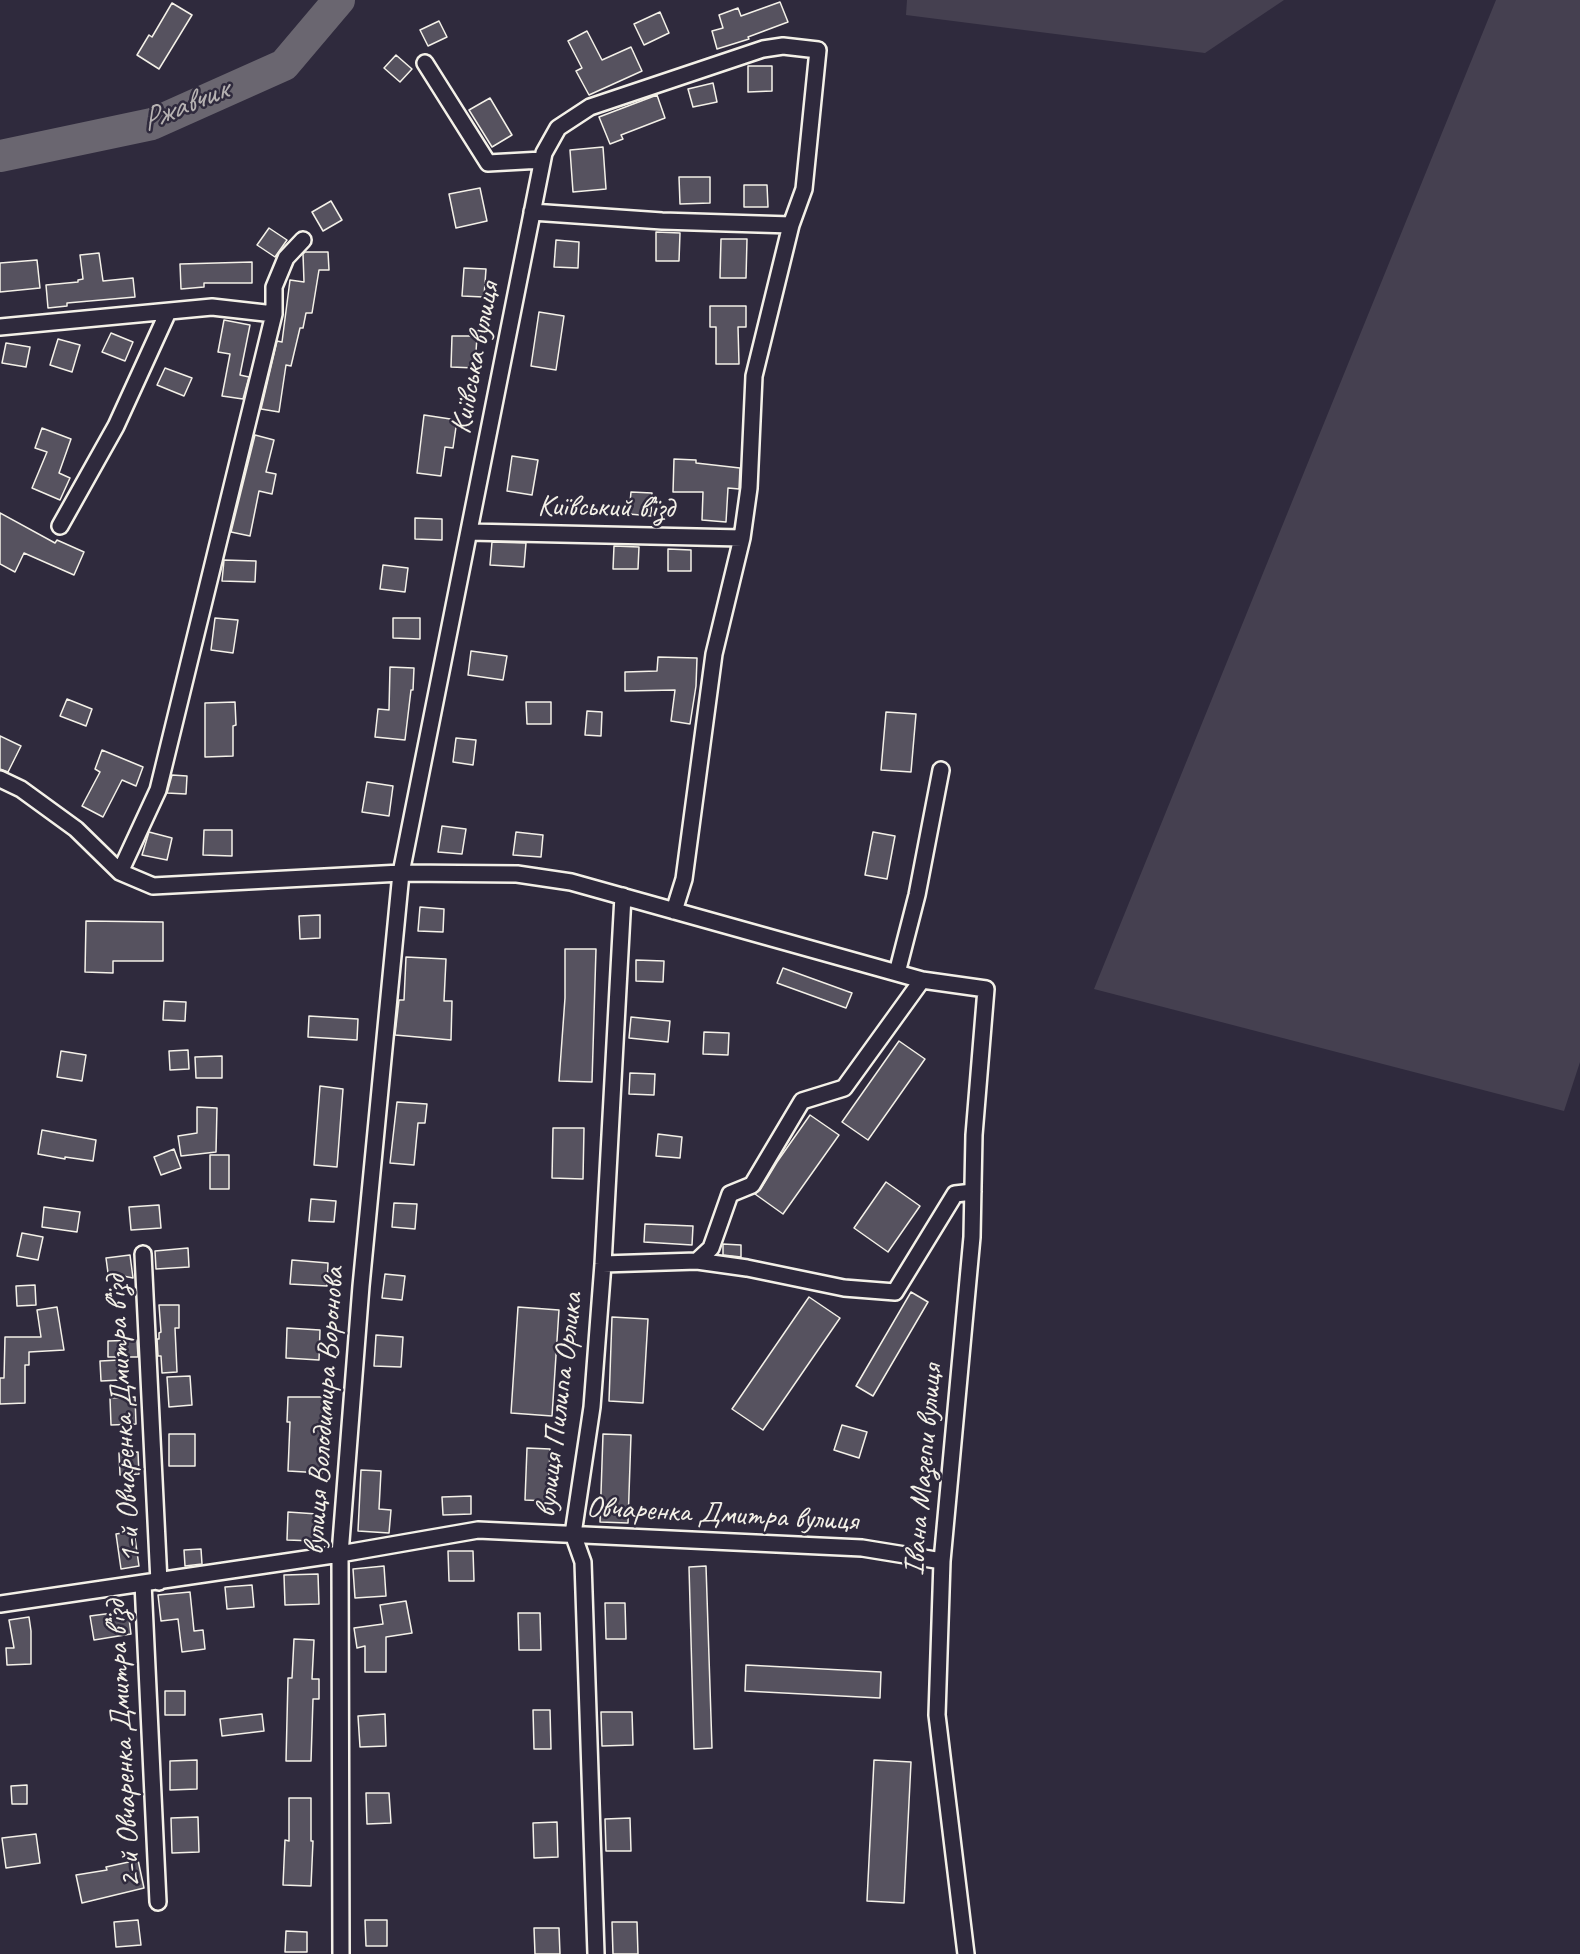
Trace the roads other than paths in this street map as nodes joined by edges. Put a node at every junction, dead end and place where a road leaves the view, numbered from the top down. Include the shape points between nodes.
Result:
1 (425, 63) dead end
2 (542, 160) junction
3 (532, 212) junction
4 (791, 225) junction
5 (303, 240) dead end
6 (168, 312) junction
7 (274, 314) junction
8 (0, 327) edge
9 (60, 526) dead end
10 (469, 532) junction
11 (742, 538) junction
12 (941, 770) dead end
13 (0, 779) edge
14 (120, 872) junction
15 (401, 873) junction
16 (623, 896) junction
17 (674, 911) junction
18 (897, 973) junction
19 (922, 980) junction
20 (973, 1192) junction
21 (143, 1254) dead end
22 (697, 1261) junction
23 (603, 1264) junction
24 (573, 1534) junction
25 (340, 1554) junction
26 (942, 1561) junction
27 (151, 1582) junction
28 (0, 1604) edge
29 (158, 1902) dead end
30 (342, 1954) edge
31 (596, 1954) edge
32 (966, 1954) edge

1 - 2 street via 488,163
2 - 3 street, Київська вулиця
2 - 4 street, Київська вулиця via 558,128 590,107 763,49 783,46 818,50 804,189
3 - 4 street
3 - 10 street, Київська вулиця
4 - 11 street via 754,376 749,488
5 - 7 street via 286,258 274,287
6 - 7 street via 212,307
6 - 8 street
6 - 9 street via 116,426
7 - 14 street via 158,790
10 - 11 street, Київський в’їзд
10 - 15 street, Київська вулиця
11 - 17 street via 714,654 684,879
12 - 18 street
13 - 14 street via 21,789 76,829
14 - 15 street via 153,886
15 - 16 street via 517,874 571,882
15 - 25 street, вулиця Володимира Воронова via 362,1274
16 - 17 street
16 - 23 street, вулиця Пилипа Орлика
17 - 18 street
18 - 19 street
19 - 20 street, Івана Мазепи вулиця via 986,989
19 - 22 street via 844,1088 802,1101 752,1185 730,1194 711,1248
20 - 22 street via 955,1194 895,1292 844,1288
20 - 26 street, Івана Мазепи вулиця
21 - 27 street, 1-й Овчаренка Дмитра в’їзд
22 - 23 street
23 - 24 street, вулиця Пилипа Орлика via 592,1407
24 - 25 street, Овчаренка Дмитра вулиця via 478,1530
24 - 26 street, Овчаренка Дмитра вулиця via 862,1548
24 - 31 street, вулиця Пилипа Орлика via 583,1562
25 - 27 street, Овчаренка Дмитра вулиця
25 - 30 street, вулиця Володимира Воронова
26 - 32 street, Івана Мазепи вулиця via 938,1715
27 - 28 street, Овчаренка Дмитра вулиця
27 - 29 street, 2-й Овчаренка Дмитра в’їзд

